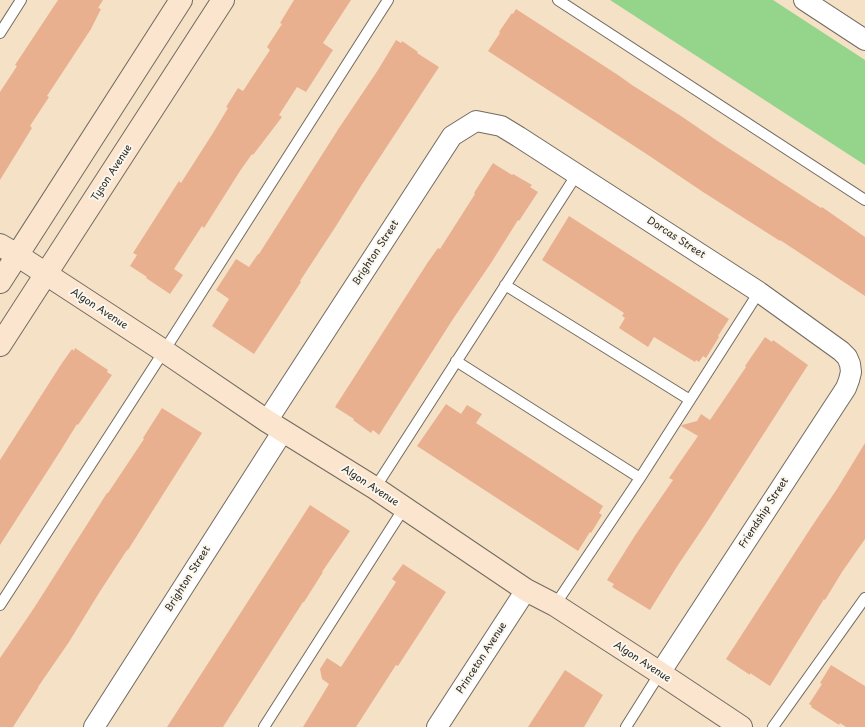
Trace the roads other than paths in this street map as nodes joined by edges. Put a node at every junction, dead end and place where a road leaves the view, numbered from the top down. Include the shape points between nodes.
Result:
1 (21, 0) edge
2 (182, 0) edge
3 (223, 0) edge
4 (388, 0) edge
5 (558, 0) edge
6 (804, 0) edge
7 (0, 33) edge
8 (865, 40) edge
9 (507, 130) joint
10 (576, 174) junction
11 (865, 200) edge
12 (9, 250) edge
13 (47, 274) junction
14 (0, 282) edge
15 (505, 285) junction
16 (759, 292) junction
17 (0, 345) edge
18 (164, 351) junction
19 (841, 351) joint
20 (456, 362) junction
21 (690, 400) junction
22 (275, 426) junction
23 (640, 478) junction
24 (375, 488) junction
25 (404, 508) junction
26 (526, 590) junction
27 (865, 598) edge
28 (0, 605) edge
29 (555, 605) junction
30 (660, 673) junction
31 (94, 727) edge
32 (264, 727) edge
33 (437, 727) edge
34 (626, 727) edge
35 (741, 727) edge
36 (773, 727) edge

1 - 7 lane
2 - 12 street
3 - 13 street, Tyson Avenue
4 - 18 lane
5 - 11 lane
6 - 8 street
9 - 10 street, Dorcas Street
9 - 22 street, Brighton Street via 501,126 476,121 452,136
10 - 15 lane
10 - 16 street, Dorcas Street
12 - 13 street, Algon Avenue
12 - 14 street
13 - 17 street, Tyson Avenue
13 - 18 street, Algon Avenue
15 - 20 lane
15 - 21 lane
16 - 19 street, Dorcas Street
16 - 21 lane
18 - 22 street, Algon Avenue
18 - 28 lane
19 - 30 street, Friendship Street via 850,364 850,380 846,388
20 - 23 lane
20 - 24 lane
21 - 23 lane
22 - 24 street, Algon Avenue
22 - 31 street, Brighton Street
23 - 29 lane
24 - 25 street, Algon Avenue
25 - 26 street, Algon Avenue
25 - 32 lane
26 - 29 street, Algon Avenue
26 - 33 street, Princeton Avenue
27 - 36 lane
29 - 30 street, Algon Avenue
30 - 34 lane
30 - 35 street, Algon Avenue

